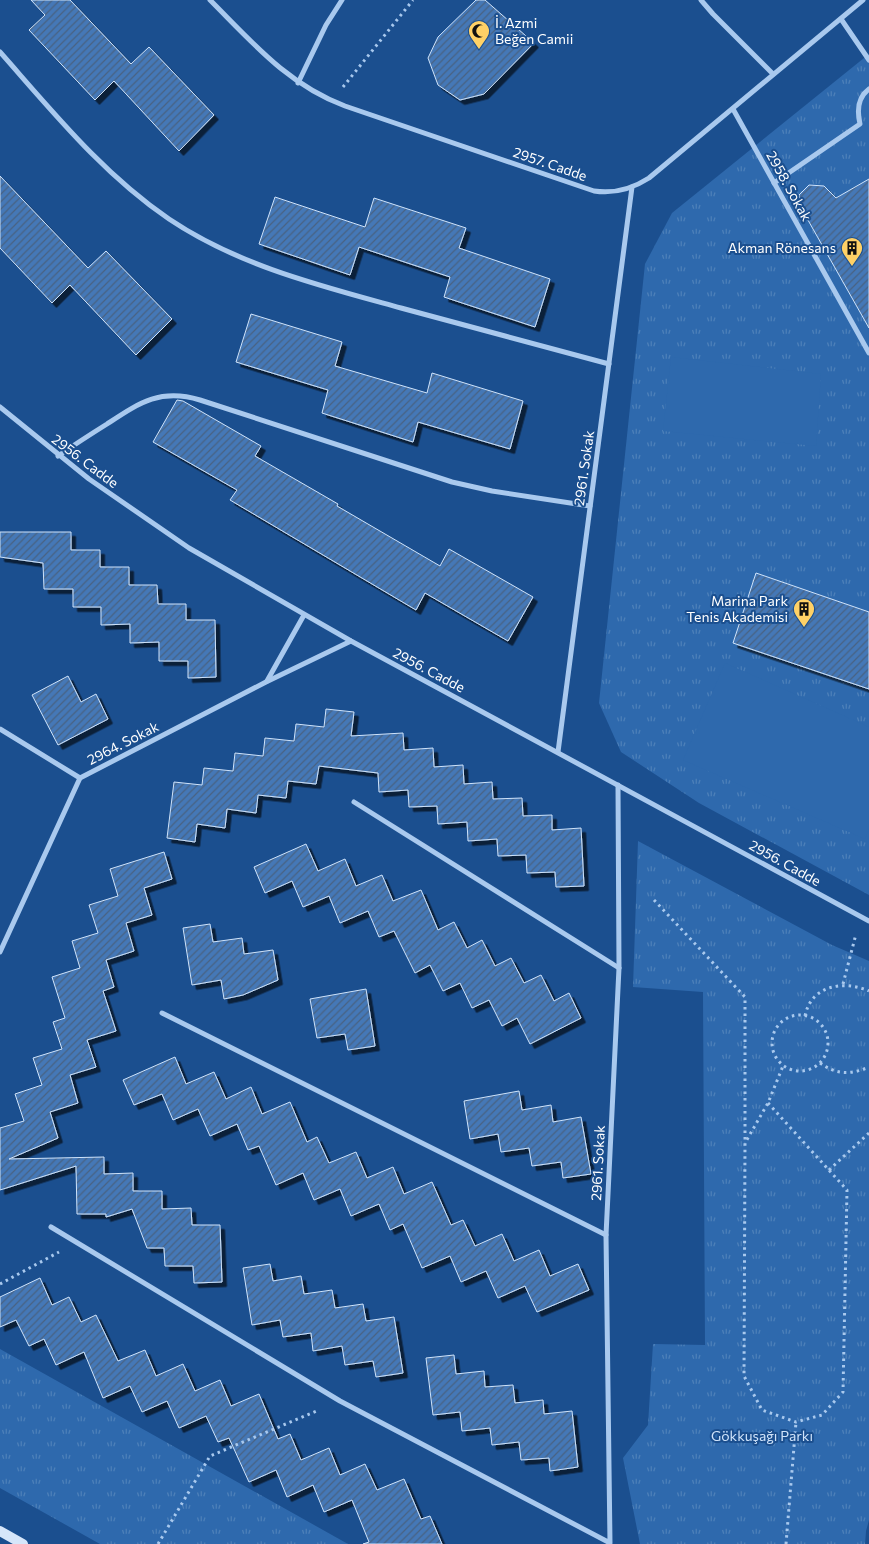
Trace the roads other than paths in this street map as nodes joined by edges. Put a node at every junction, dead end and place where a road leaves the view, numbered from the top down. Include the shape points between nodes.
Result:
1 (210, 0) edge
2 (342, 0) edge
3 (701, 0) edge
4 (863, 0) edge
5 (840, 19) junction
6 (0, 52) edge
7 (869, 60) edge
8 (773, 74) junction
9 (298, 82) junction
10 (869, 89) edge
11 (732, 109) junction
12 (774, 183) junction
13 (632, 187) junction
14 (869, 353) edge
15 (609, 364) junction
16 (0, 406) edge
17 (58, 456) junction
18 (590, 506) junction
19 (304, 615) junction
20 (351, 641) junction
21 (266, 682) junction
22 (0, 729) edge
23 (558, 752) junction
24 (80, 778) junction
25 (618, 785) junction
26 (354, 802) dead end
27 (869, 922) edge
28 (0, 952) edge
29 (619, 968) junction
30 (162, 1013) dead end
31 (51, 1227) dead end
32 (606, 1235) junction
33 (0, 1531) edge
34 (610, 1543) edge
35 (23, 1544) edge

1 - 9 street, 2957. Cadde via 278,67
2 - 9 street
3 - 8 street
4 - 5 street, 2957. Cadde
5 - 7 street
5 - 8 street, 2957. Cadde
6 - 15 street via 66,128 117,178 193,235 298,280
8 - 11 street, 2957. Cadde
9 - 13 street, 2957. Cadde via 332,101 594,191 613,192
10 - 12 street via 860,99 860,124
11 - 12 street, 2958. Sokak
11 - 13 street, 2957. Cadde via 649,178
12 - 14 street, 2958. Sokak
13 - 15 street, 2961. Sokak
15 - 18 street, 2961. Sokak
16 - 17 street, 2956. Cadde
17 - 18 street via 138,404 158,397 179,396 452,482
17 - 19 street, 2956. Cadde via 181,543
18 - 23 street, 2961. Sokak
19 - 20 street, 2956. Cadde
19 - 21 street
20 - 21 street, 2964. Sokak
20 - 23 street, 2956. Cadde
21 - 24 street, 2964. Sokak
22 - 24 street
23 - 25 street, 2956. Cadde
24 - 28 street, 2964. Sokak
25 - 27 street, 2956. Cadde
25 - 29 street, 2961. Sokak
26 - 29 street
29 - 32 street, 2961. Sokak
30 - 32 street
31 - 34 street via 340,1401
32 - 34 street, 2961. Sokak
33 - 35 main road

